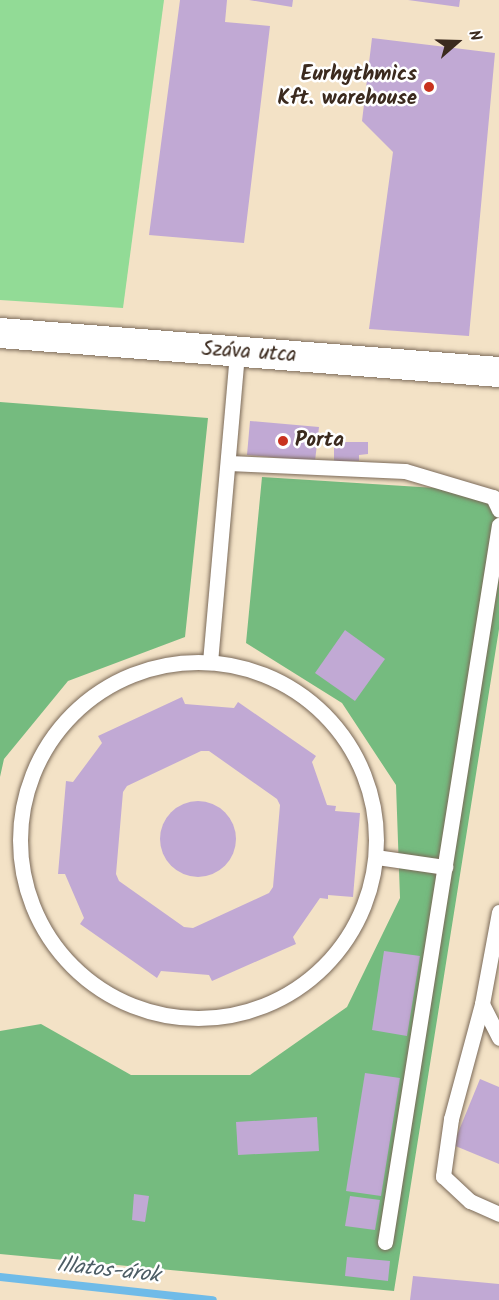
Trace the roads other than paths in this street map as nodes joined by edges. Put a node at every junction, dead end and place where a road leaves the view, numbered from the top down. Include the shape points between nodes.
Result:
1 (0, 333) edge
2 (237, 353) junction
3 (499, 372) edge
4 (229, 463) junction
5 (499, 510) edge
6 (499, 525) edge
7 (210, 662) junction
8 (376, 857) junction
9 (445, 867) junction
10 (499, 912) edge
11 (482, 1004) junction
12 (499, 1038) edge
13 (499, 1214) edge
14 (385, 1242) dead end

1 - 2 street, Száva utca
2 - 3 street, Száva utca
2 - 4 lane
4 - 5 lane via 405,471 493,497
4 - 7 lane
6 - 9 lane
7 - 8 lane via 256,671 299,693 334,724 359,764 367,787 374,810
7 - 8 lane via 164,664 119,679 81,705 50,740 29,781 20,826 22,873 37,917 62,956 96,987 137,1009 183,1019 229,1017 262,1006 313,978 344,943 365,902
8 - 9 lane
9 - 14 lane
10 - 11 lane
11 - 12 lane
11 - 13 lane via 451,1119 443,1176 470,1201

